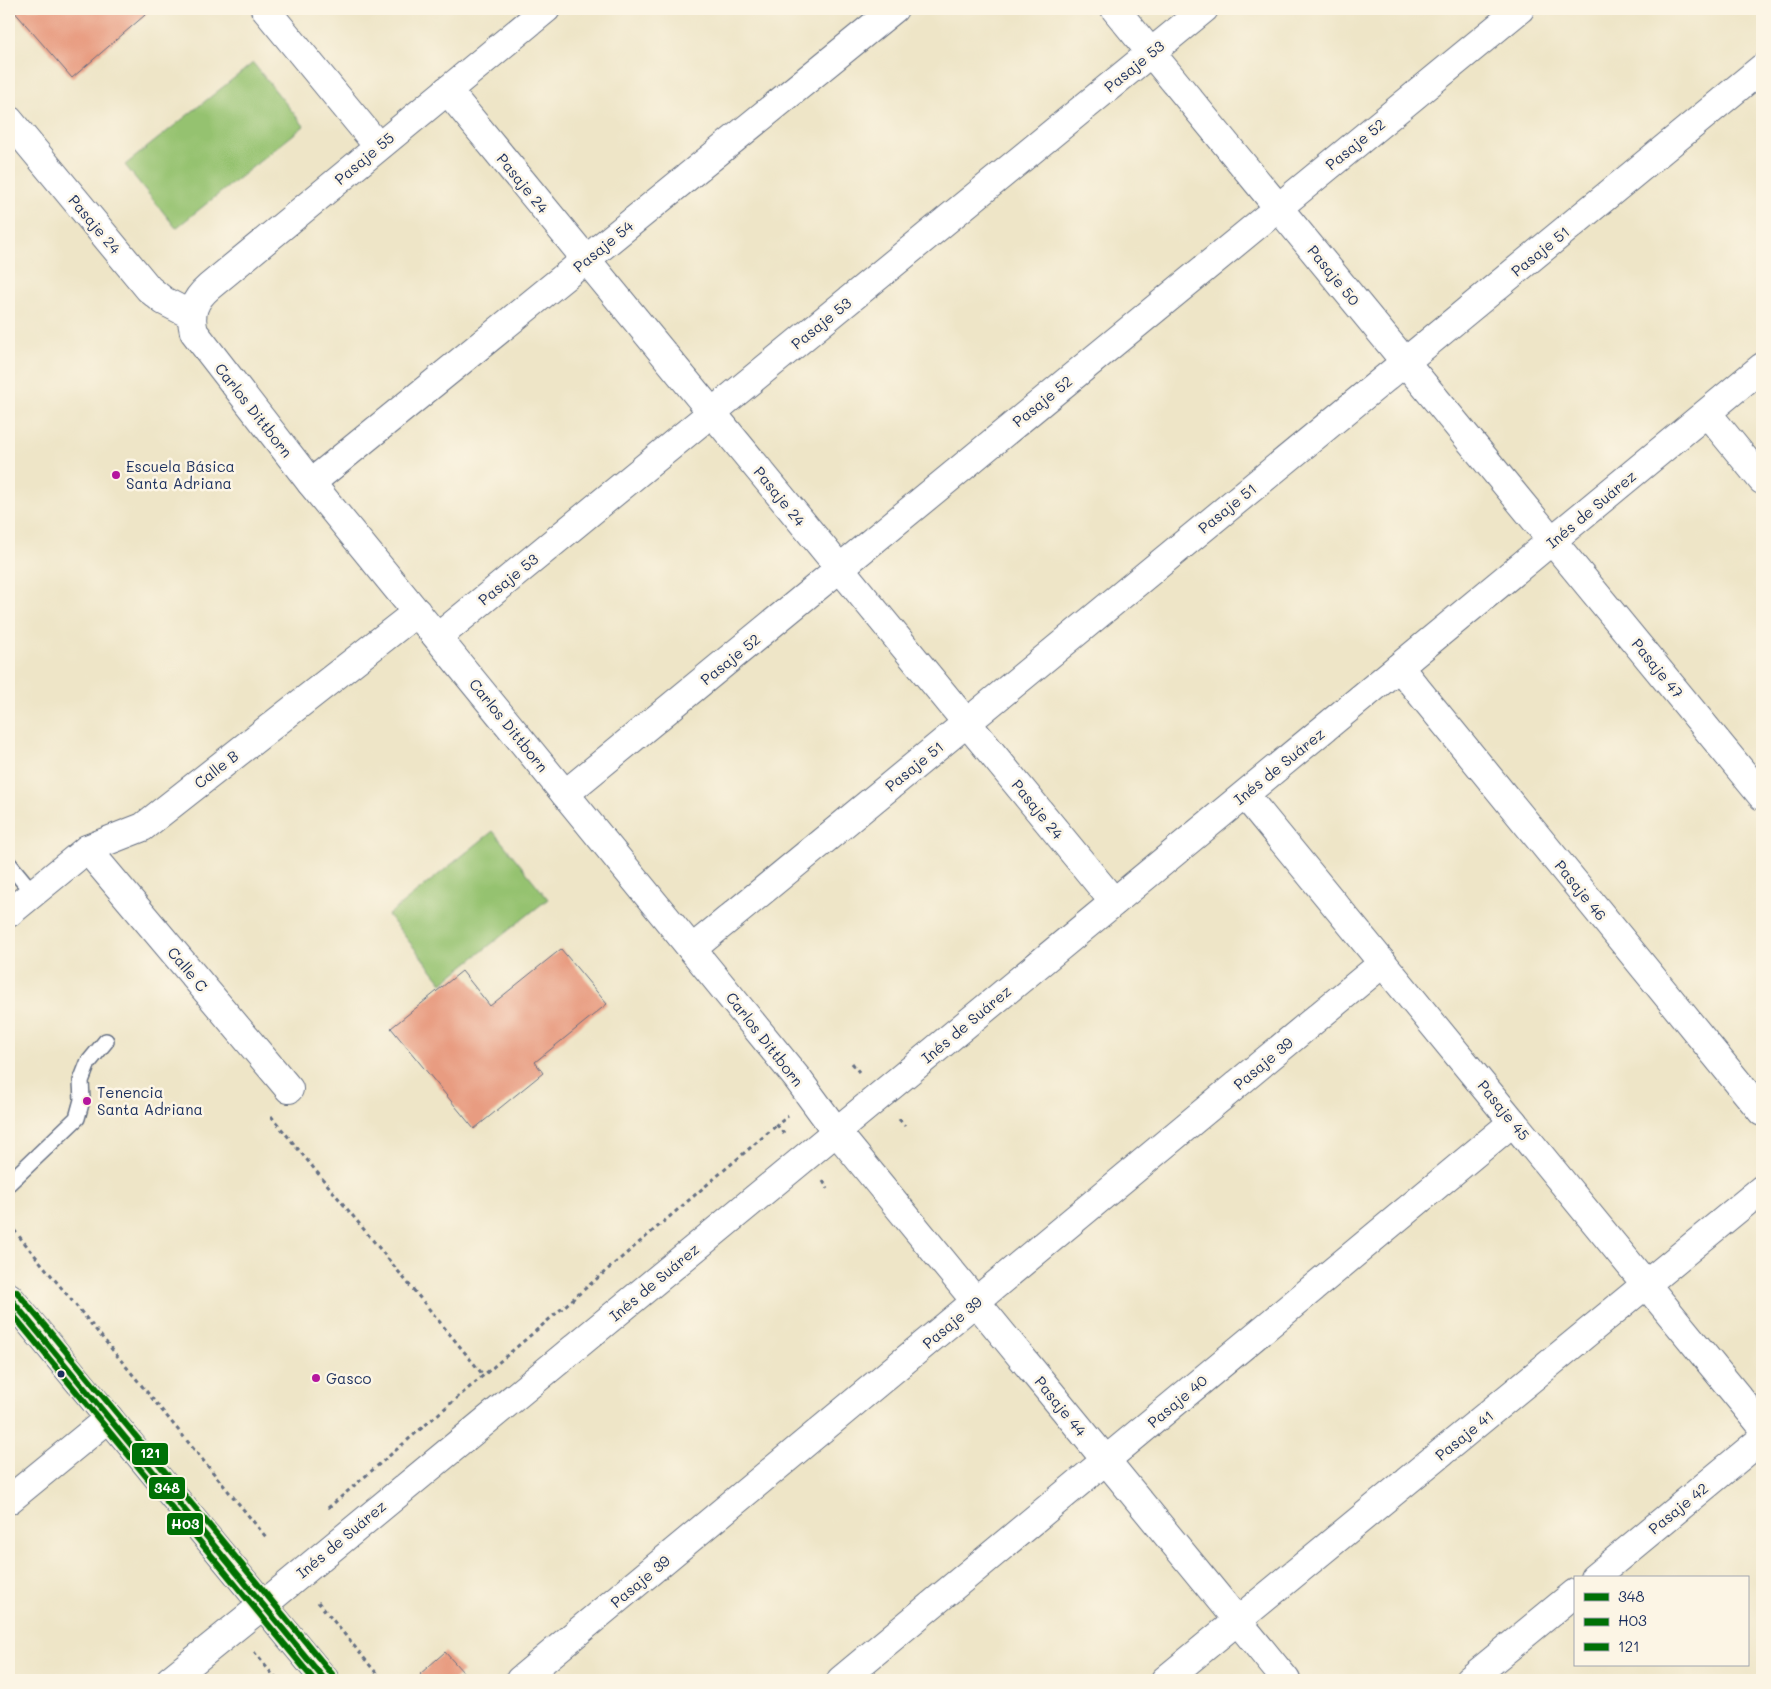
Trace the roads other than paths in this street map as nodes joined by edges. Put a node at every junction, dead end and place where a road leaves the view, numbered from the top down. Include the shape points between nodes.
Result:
1 (266, 9) edge
2 (546, 9) edge
3 (894, 9) edge
4 (1115, 9) edge
5 (1204, 9) edge
6 (1520, 9) edge
7 (1151, 52) junction
8 (1762, 68) edge
9 (447, 90) junction
10 (9, 120) edge
11 (378, 146) junction
12 (1278, 207) junction
13 (586, 260) junction
14 (192, 315) junction
15 (1405, 361) junction
16 (1762, 367) edge
17 (711, 412) junction
18 (1707, 413) junction
19 (1762, 480) edge
20 (311, 483) junction
21 (1553, 541) junction
22 (840, 568) junction
23 (417, 612) junction
24 (438, 637) junction
25 (1399, 667) junction
26 (967, 723) junction
27 (565, 794) junction
28 (1245, 794) junction
29 (1762, 796) edge
30 (87, 849) junction
31 (9, 864) edge
32 (33, 893) junction
33 (1114, 902) junction
34 (9, 913) edge
35 (692, 949) junction
36 (1383, 964) junction
37 (106, 1041) dead end
38 (289, 1089) road end
39 (1762, 1112) edge
40 (1513, 1122) junction
41 (836, 1131) junction
42 (9, 1183) edge
43 (1762, 1189) edge
44 (1646, 1284) junction
45 (9, 1297) edge
46 (976, 1302) junction
47 (108, 1418) junction
48 (1762, 1426) edge
49 (1762, 1439) edge
50 (1106, 1461) junction
51 (9, 1500) edge
52 (1596, 1576) edge
53 (1574, 1594) edge
54 (263, 1605) junction
55 (1237, 1621) junction
56 (170, 1680) edge
57 (325, 1680) edge
58 (520, 1680) edge
59 (841, 1680) edge
60 (1166, 1680) edge
61 (1286, 1680) edge
62 (1469, 1680) edge

1 - 11 street
2 - 9 street, Pasaje 55
3 - 13 street, Pasaje 54
4 - 7 street, Pasaje 50
5 - 7 street, Pasaje 53
6 - 12 street, Pasaje 52
7 - 12 street, Pasaje 50
7 - 17 street, Pasaje 53
8 - 15 street, Pasaje 51
9 - 11 street, Pasaje 55
9 - 13 street, Pasaje 24
10 - 14 street, Pasaje 24 via 149,289 164,301
11 - 14 street, Pasaje 55 via 208,287 194,304
12 - 15 street, Pasaje 50
12 - 22 street, Pasaje 52
13 - 17 street, Pasaje 24
13 - 20 street, Pasaje 54
14 - 20 street, Carlos Dittborn via 199,341
15 - 21 street, Pasaje 50
15 - 26 street, Pasaje 51
16 - 18 street, Inés de Suárez
17 - 22 street, Pasaje 24
17 - 24 street, Pasaje 53
18 - 19 street
18 - 21 street, Inés de Suárez
20 - 23 street, Carlos Dittborn
21 - 25 street, Inés de Suárez
21 - 29 street, Pasaje 47
22 - 26 street, Pasaje 24
22 - 27 street, Pasaje 52
23 - 24 street, Carlos Dittborn
23 - 30 street, Calle B via 143,827
24 - 27 street, Carlos Dittborn
25 - 28 street, Inés de Suárez
25 - 39 street, Pasaje 46
26 - 33 street, Pasaje 24
26 - 35 street, Pasaje 51
27 - 35 street, Carlos Dittborn
28 - 33 street, Inés de Suárez
28 - 36 street, Pasaje 45
30 - 32 street, Calle B
30 - 38 street, Calle C
31 - 32 lane
32 - 34 street, Calle B
33 - 41 street, Inés de Suárez
35 - 41 street, Carlos Dittborn
36 - 40 street, Pasaje 45
36 - 46 street, Pasaje 39
37 - 42 lane via 88,1063 81,1081 82,1100 77,1118
40 - 44 street, Pasaje 45
40 - 50 street, Pasaje 40
41 - 46 street, Pasaje 44
41 - 54 street, Inés de Suárez
43 - 44 street, Pasaje 41
44 - 48 street, Pasaje 45
44 - 55 street, Pasaje 41
45 - 47 street
46 - 50 street, Pasaje 44
46 - 58 street, Pasaje 39
47 - 51 street
47 - 54 street
49 - 52 street, Pasaje 42
50 - 55 street, Pasaje 44
50 - 59 street, Pasaje 40
53 - 62 street
54 - 56 street, Inés de Suárez
54 - 57 street
55 - 60 street, Pasaje 41
55 - 61 street, Pasaje 44

